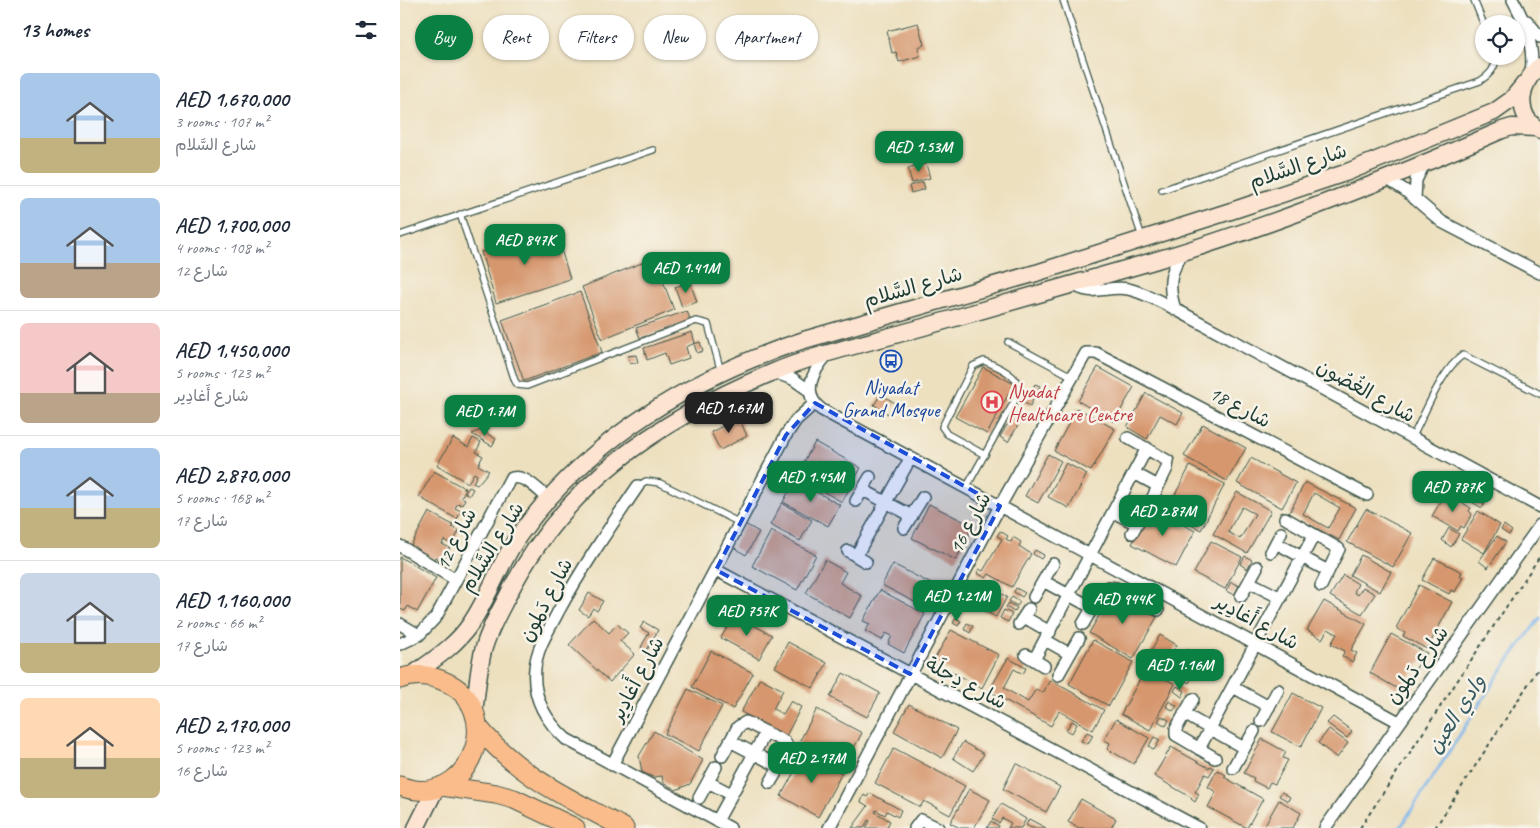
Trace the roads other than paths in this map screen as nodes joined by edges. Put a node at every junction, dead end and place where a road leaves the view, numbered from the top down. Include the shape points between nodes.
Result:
1 (1063, 0) edge
2 (1474, 0) edge
3 (1513, 0) edge
4 (1480, 15) edge
5 (1522, 15) edge
6 (1525, 19) edge
7 (1525, 25) edge
8 (1540, 37) edge
9 (1494, 65) edge
10 (1532, 74) edge
11 (1538, 129) edge
12 (652, 150) dead end
13 (1424, 164) junction
14 (1386, 178) junction
15 (1162, 190) dead end
16 (1415, 199) junction
17 (460, 214) junction
18 (400, 235) edge
19 (1143, 239) junction
20 (1178, 252) junction
21 (1111, 272) junction
22 (1540, 273) edge
23 (1071, 283) junction
24 (1175, 309) junction
25 (1008, 342) dead end
26 (1096, 353) joint
27 (827, 355) junction
28 (721, 372) junction
29 (773, 372) junction
30 (1073, 377) junction
31 (810, 391) junction
32 (1540, 394) edge
33 (815, 403) junction
34 (1128, 438) dead end
35 (1412, 438) junction
36 (1147, 448) junction
37 (985, 455) junction
38 (910, 459) junction
39 (1134, 473) junction
40 (870, 477) dead end
41 (638, 486) joint
42 (1158, 486) junction
43 (966, 488) junction
44 (863, 490) junction
45 (1367, 495) dead end
46 (923, 497) dead end
47 (1153, 497) dead end
48 (548, 499) junction
49 (856, 501) dead end
50 (886, 502) junction
51 (1000, 506) junction
52 (1540, 507) edge
53 (1146, 509) dead end
54 (1113, 512) junction
55 (912, 516) junction
56 (1285, 518) dead end
57 (740, 524) junction
58 (1540, 526) edge
59 (904, 528) dead end
60 (1314, 535) junction
61 (1276, 543) dead end
62 (400, 546) edge
63 (1092, 554) junction
64 (856, 556) dead end
65 (1302, 557) junction
66 (1053, 564) dead end
67 (1257, 567) dead end
68 (716, 570) junction
69 (1328, 572) junction
70 (456, 580) junction
71 (1044, 581) junction
72 (1249, 582) junction
73 (1321, 586) dead end
74 (1070, 595) junction
75 (1241, 596) dead end
76 (1034, 597) dead end
77 (1281, 598) junction
78 (1092, 608) junction
79 (1158, 610) dead end
80 (1024, 617) dead end
81 (400, 624) edge
82 (1083, 624) dead end
83 (419, 635) junction
84 (1047, 636) junction
85 (1079, 638) dead end
86 (1257, 643) junction
87 (400, 644) edge
88 (1070, 654) junction
89 (1035, 660) dead end
90 (910, 674) junction
91 (1058, 675) dead end
92 (406, 678) edge
93 (1233, 687) junction
94 (1278, 690) dead end
95 (1193, 699) dead end
96 (1269, 707) junction
97 (1184, 714) junction
98 (476, 720) junction
99 (1261, 721) dead end
100 (1399, 722) junction
101 (1210, 729) junction
102 (1254, 731) dead end
103 (766, 732) junction
104 (730, 741) junction
105 (1244, 748) junction
106 (1199, 749) junction
107 (754, 754) junction
108 (722, 756) dead end
109 (1215, 758) dead end
110 (612, 765) junction
111 (716, 767) dead end
112 (780, 767) junction
113 (1233, 768) dead end
114 (708, 782) junction
115 (770, 783) dead end
116 (400, 786) edge
117 (439, 787) junction
118 (731, 794) junction
119 (698, 798) dead end
120 (717, 821) junction
121 (551, 822) edge
122 (416, 828) edge
123 (575, 828) edge
124 (624, 828) edge
125 (730, 828) edge
126 (829, 828) edge
127 (915, 828) edge
128 (938, 828) edge
129 (1199, 828) edge
130 (1325, 828) edge

1 - 19 lane
2 - 4 lane
3 - 5 street
6 - 8 street
7 - 10 street via 1531,44
9 - 15 lane via 1480,81
10 - 11 street via 1522,93 1524,113
10 - 19 street, شارع السَّلام via 1511,100 1494,112 1345,173
11 - 13 street, شارع السَّلام via 1512,127 1502,130
12 - 17 lane
13 - 14 street, شارع السَّلام
13 - 16 street via 1416,180
14 - 16 street
14 - 20 street, شارع السَّلام
16 - 22 street via 1442,222
17 - 18 lane
17 - 28 lane via 518,385 527,386 696,322 708,324
19 - 20 street via 1156,251
19 - 21 street via 1136,257
19 - 28 street, شارع السَّلام via 804,340
20 - 21 street, شارع السَّلام
20 - 24 street via 1171,278
21 - 23 street, شارع السَّلام
23 - 24 street, شارع الغُصُون via 1084,291 1126,289
23 - 27 street, شارع السَّلام
24 - 35 street, شارع الغُصُون
25 - 30 lane
26 - 30 street, شارع 16 via 1086,353
26 - 45 street, شارع 18
27 - 29 street, شارع السَّلام
27 - 31 street via 813,375
28 - 48 street, شارع السَّلام via 631,426 588,459
29 - 31 street via 793,379
29 - 98 street, شارع السَّلام via 691,412 637,445 599,474 556,520 520,571 489,633 479,670
30 - 51 street, شارع 16
31 - 33 street
32 - 35 lane via 1463,355 1444,378
33 - 38 street, شارع أَغادِير
33 - 57 street, شارع أَغادِير via 791,427
34 - 36 street
35 - 52 street, شارع الغُصُون
36 - 39 street
36 - 42 street via 1168,461
37 - 37 lane via 1020,390 1014,378 984,361 973,366 942,427 947,434
37 - 43 lane
38 - 43 street, شارع أَغادِير
38 - 50 street
39 - 42 street
39 - 54 street
40 - 44 street
41 - 57 lane, شارع دَلمون via 646,481 660,483
41 - 110 street, شارع دَلمون via 578,576 541,644 535,669 539,702 556,730
42 - 47 street
43 - 51 street, شارع أَغادِير
44 - 49 street
44 - 50 street
46 - 55 street
48 - 70 street, شارع 12 via 526,480 510,479
48 - 92 street, شارع السَّلام via 518,536 471,623 450,647
50 - 55 street
50 - 64 street
51 - 63 street, شارع أَغادِير
51 - 90 street, شارع 16
53 - 54 street via 1135,529
54 - 63 street
55 - 59 street
56 - 60 street
57 - 68 street, شارع أَغادِير
58 - 100 street, شارع دَلمون
60 - 65 street
60 - 69 street via 1338,549
61 - 65 street
62 - 70 street
63 - 74 street
63 - 86 street, شارع أَغادِير
65 - 69 street
65 - 77 street
66 - 71 street
67 - 72 street
68 - 90 street, شارع دِجلَة
68 - 110 street, شارع أَغادِير
69 - 73 street
70 - 83 street, شارع 12 via 436,617
71 - 74 street
71 - 76 street
72 - 75 street
72 - 77 street
74 - 78 street
74 - 84 street
77 - 86 street
78 - 79 street via 1104,589 1112,587
78 - 82 street
80 - 84 street
81 - 83 street
83 - 87 street, شارع 12
84 - 88 street
84 - 89 street
85 - 88 street
86 - 93 street
86 - 100 street, شارع أَغادِير
88 - 91 street
90 - 126 street, شارع 16
90 - 129 street, شارع دِجلَة
92 - 98 main road via 431,676 449,683 464,696
93 - 96 street
93 - 101 street
94 - 96 street
95 - 97 street
96 - 99 street
97 - 101 street
97 - 106 street via 1176,735
98 - 117 main road via 476,746 470,762 458,776
98 - 124 main road via 505,756 531,777
100 - 130 street, شارع دَلمون
101 - 105 street
101 - 106 street
102 - 105 street
103 - 104 street via 743,722
103 - 107 street
103 - 112 street via 788,747
104 - 107 street
104 - 108 street
105 - 113 street
106 - 109 street
107 - 112 street
107 - 118 street
110 - 120 street, شارع دَلمون
111 - 114 street
112 - 115 street
114 - 118 street
114 - 119 street
116 - 117 main road via 421,790
117 - 121 main road via 496,794 529,804
117 - 122 street
118 - 120 street
120 - 125 street, شارع دَلمون
121 - 123 main road
127 - 128 street via 921,820

